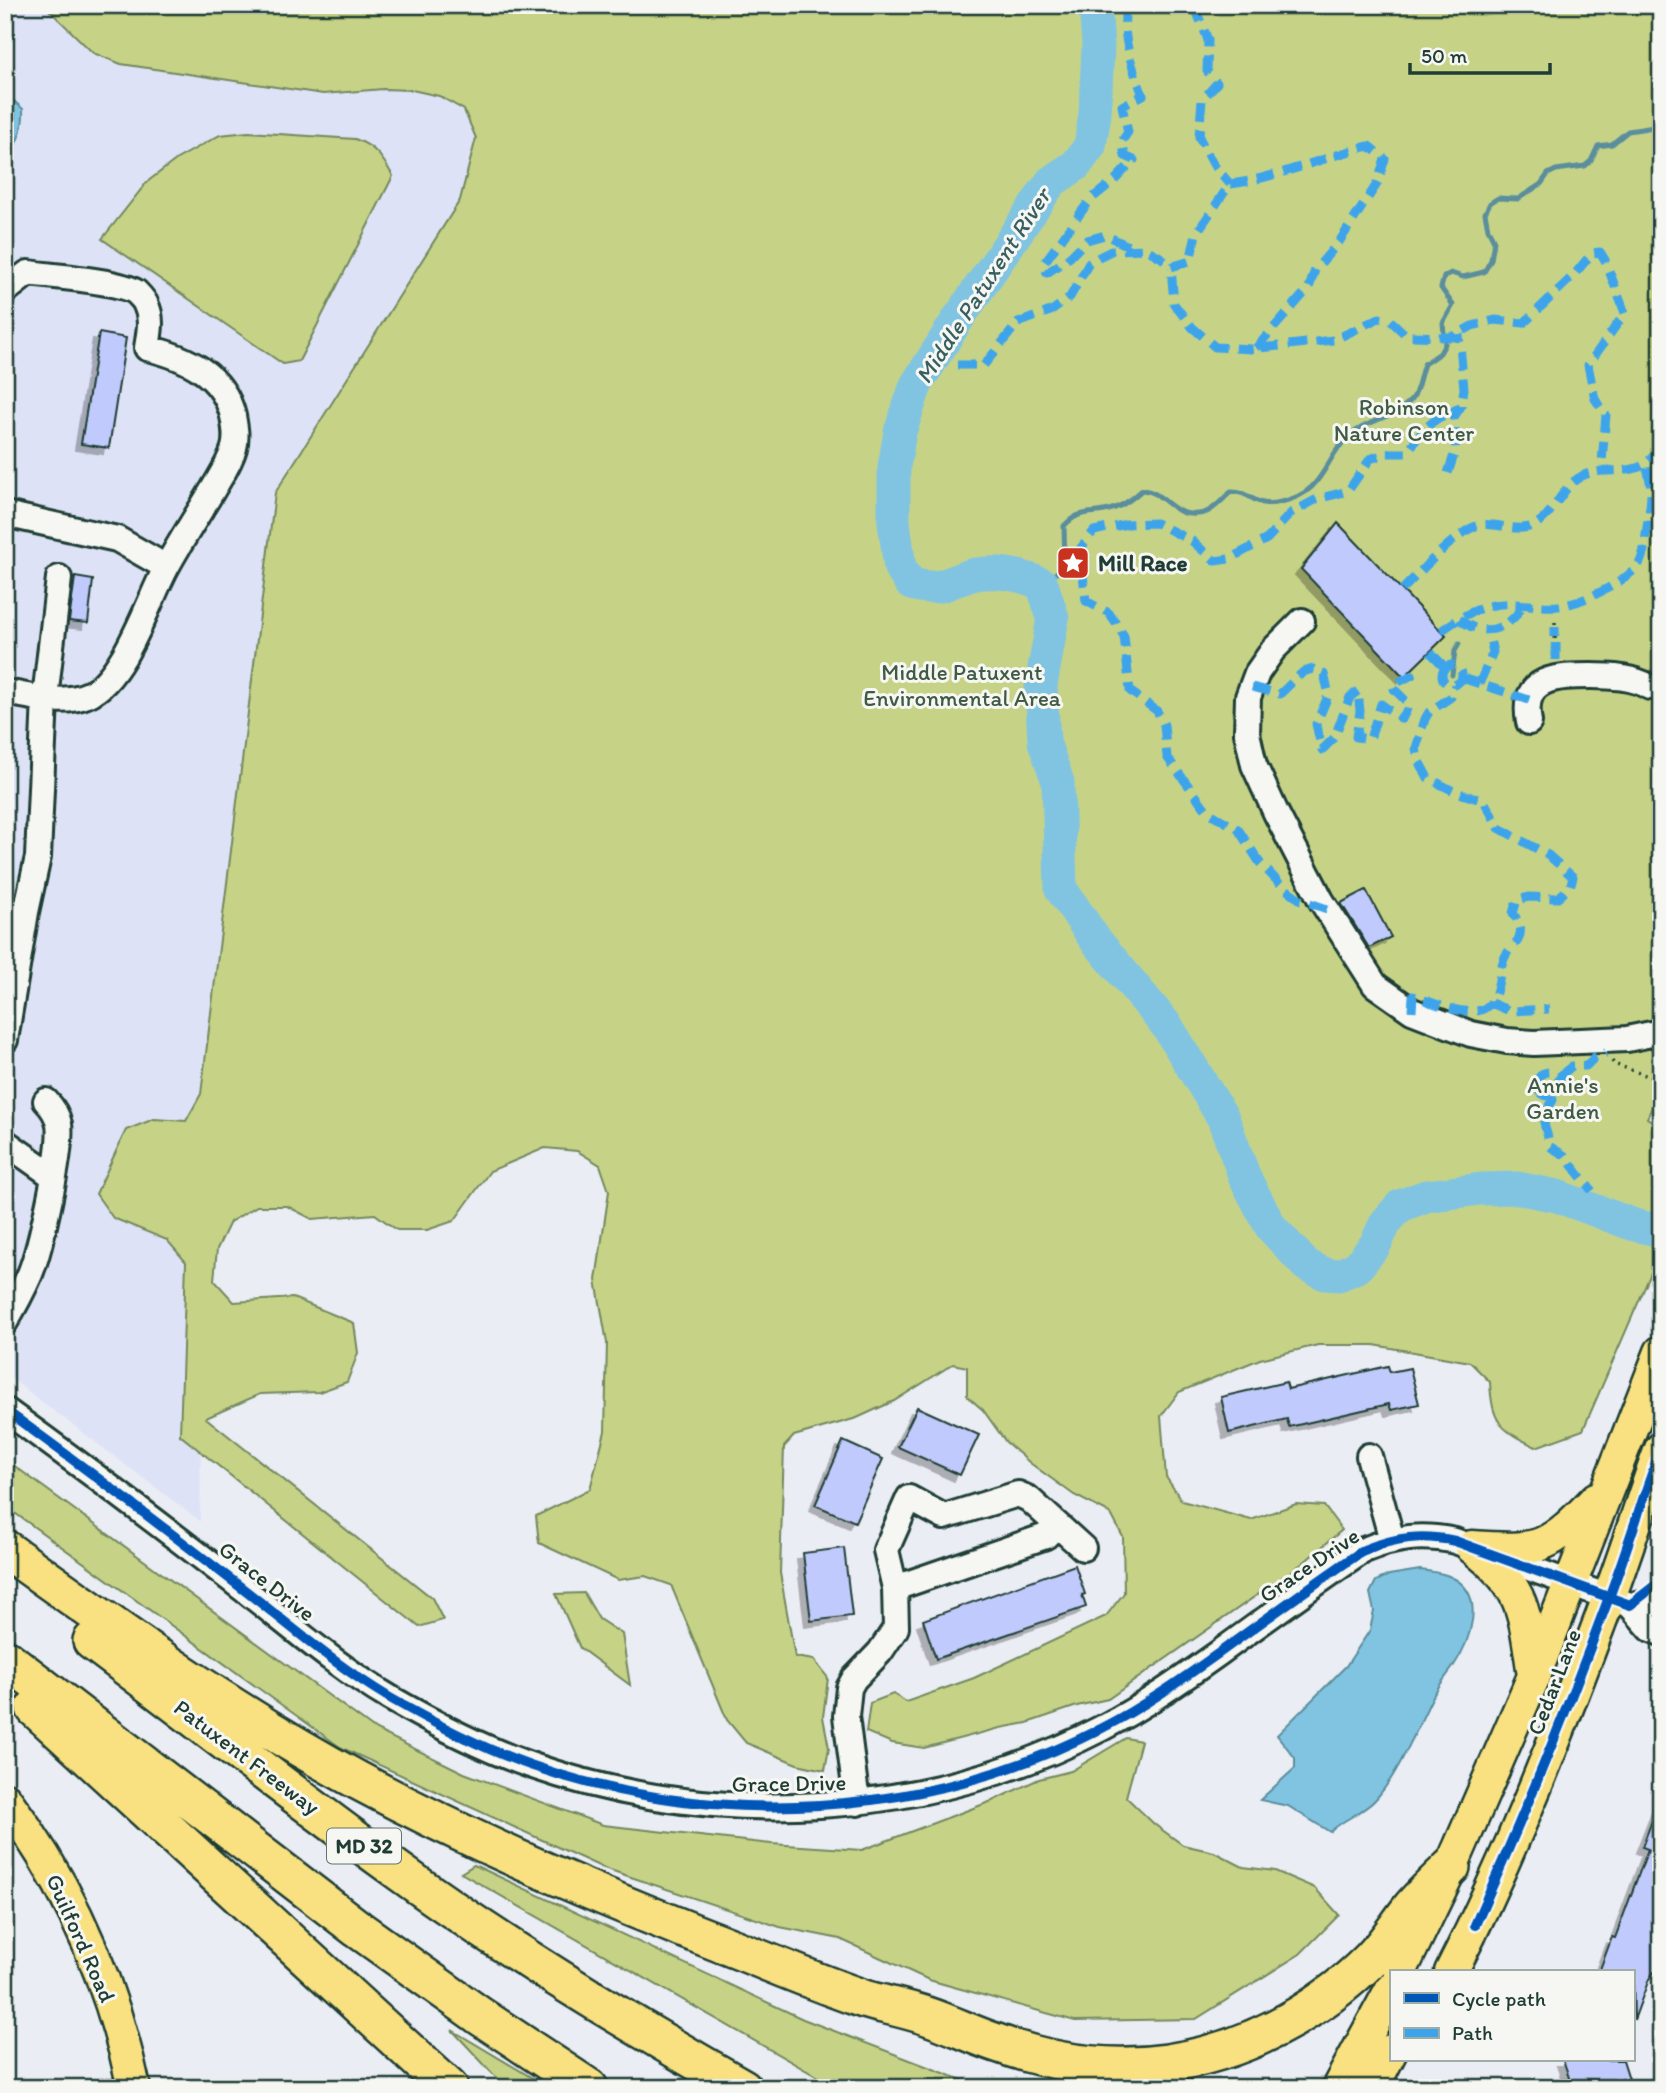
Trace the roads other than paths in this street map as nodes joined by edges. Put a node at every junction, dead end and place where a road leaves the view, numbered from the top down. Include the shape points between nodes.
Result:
1 (5, 290) edge
2 (5, 514) edge
3 (166, 567) junction
4 (59, 578) dead end
5 (1302, 621) dead end
6 (5, 692) edge
7 (1657, 696) edge
8 (44, 698) junction
9 (1529, 722) dead end
10 (1661, 1032) edge
11 (5, 1040) edge
12 (46, 1101) dead end
13 (5, 1142) edge
14 (53, 1176) junction
15 (5, 1322) edge
16 (1661, 1352) edge
17 (5, 1410) edge
18 (1661, 1449) edge
19 (1369, 1457) dead end
20 (1608, 1486) junction
21 (1056, 1525) junction
22 (1392, 1540) junction
23 (1472, 1547) junction
24 (1083, 1548) dead end
25 (5, 1549) edge
26 (5, 1575) edge
27 (895, 1588) junction
28 (1600, 1594) junction
29 (1661, 1603) edge
30 (1661, 1633) edge
31 (5, 1658) edge
32 (1534, 1676) junction
33 (5, 1682) edge
34 (5, 1799) edge
35 (857, 1803) junction
36 (1451, 1867) junction
37 (1401, 1970) edge
38 (1433, 1970) edge
39 (1452, 1970) edge
40 (1390, 1992) edge
41 (863, 1998) junction
42 (1390, 2053) edge
43 (1406, 2062) edge
44 (134, 2088) edge
45 (449, 2088) edge
46 (589, 2088) edge
47 (743, 2088) edge
48 (1080, 2088) edge
49 (1338, 2088) edge
50 (1372, 2088) edge
51 (1393, 2088) edge

1 - 3 street via 27,273 136,292 146,303 150,321 147,348 205,371 226,394 236,430 234,448
2 - 3 street via 117,538
3 - 8 street via 109,679 88,695
4 - 8 street
5 - 10 street via 1257,673 1248,697 1247,733 1254,765 1276,813 1345,941 1375,985 1407,1008 1471,1034 1507,1041 1627,1039
6 - 8 street
7 - 9 street via 1638,680 1557,676 1532,693
8 - 11 street via 38,857
12 - 14 street via 59,1125
13 - 14 street
14 - 15 street via 31,1272
16 - 20 main road, Cedar Lane
17 - 35 street, Grace Drive via 335,1660 386,1695 479,1745 554,1773 651,1797 761,1807
18 - 28 main road, Cedar Lane
19 - 22 street
20 - 23 main road via 1569,1528 1547,1543 1529,1549
20 - 28 main road, Cedar Lane
21 - 24 street
21 - 27 street via 1046,1536
21 - 27 street via 1018,1494 944,1517 909,1498 887,1555
22 - 23 street, Grace Drive via 1427,1536
22 - 35 street, Grace Drive via 1364,1550 1152,1700 1101,1729 985,1775
23 - 28 street, Grace Drive
23 - 32 main road via 1499,1569 1518,1595
25 - 41 highway via 181,1674 355,1779 518,1861
26 - 47 highway, Patuxent Freeway / MD 32 via 398,1871 646,2032
27 - 35 street via 896,1628 854,1679 846,1701
28 - 29 street
28 - 30 street
28 - 32 main road, Cedar Lane
28 - 38 main road
28 - 39 main road, Cedar Lane via 1525,1813
31 - 46 highway, MD 32 via 358,1929
32 - 36 main road, Cedar Lane
33 - 45 highway
34 - 44 main road, Guilford Road via 46,1858 84,1931 108,1994
36 - 37 main road, Cedar Lane
36 - 41 highway via 1345,1984 1283,2024 1242,2042 1166,2063 1122,2066 1046,2058
40 - 49 main road
41 - 48 highway
42 - 50 main road
43 - 51 main road

